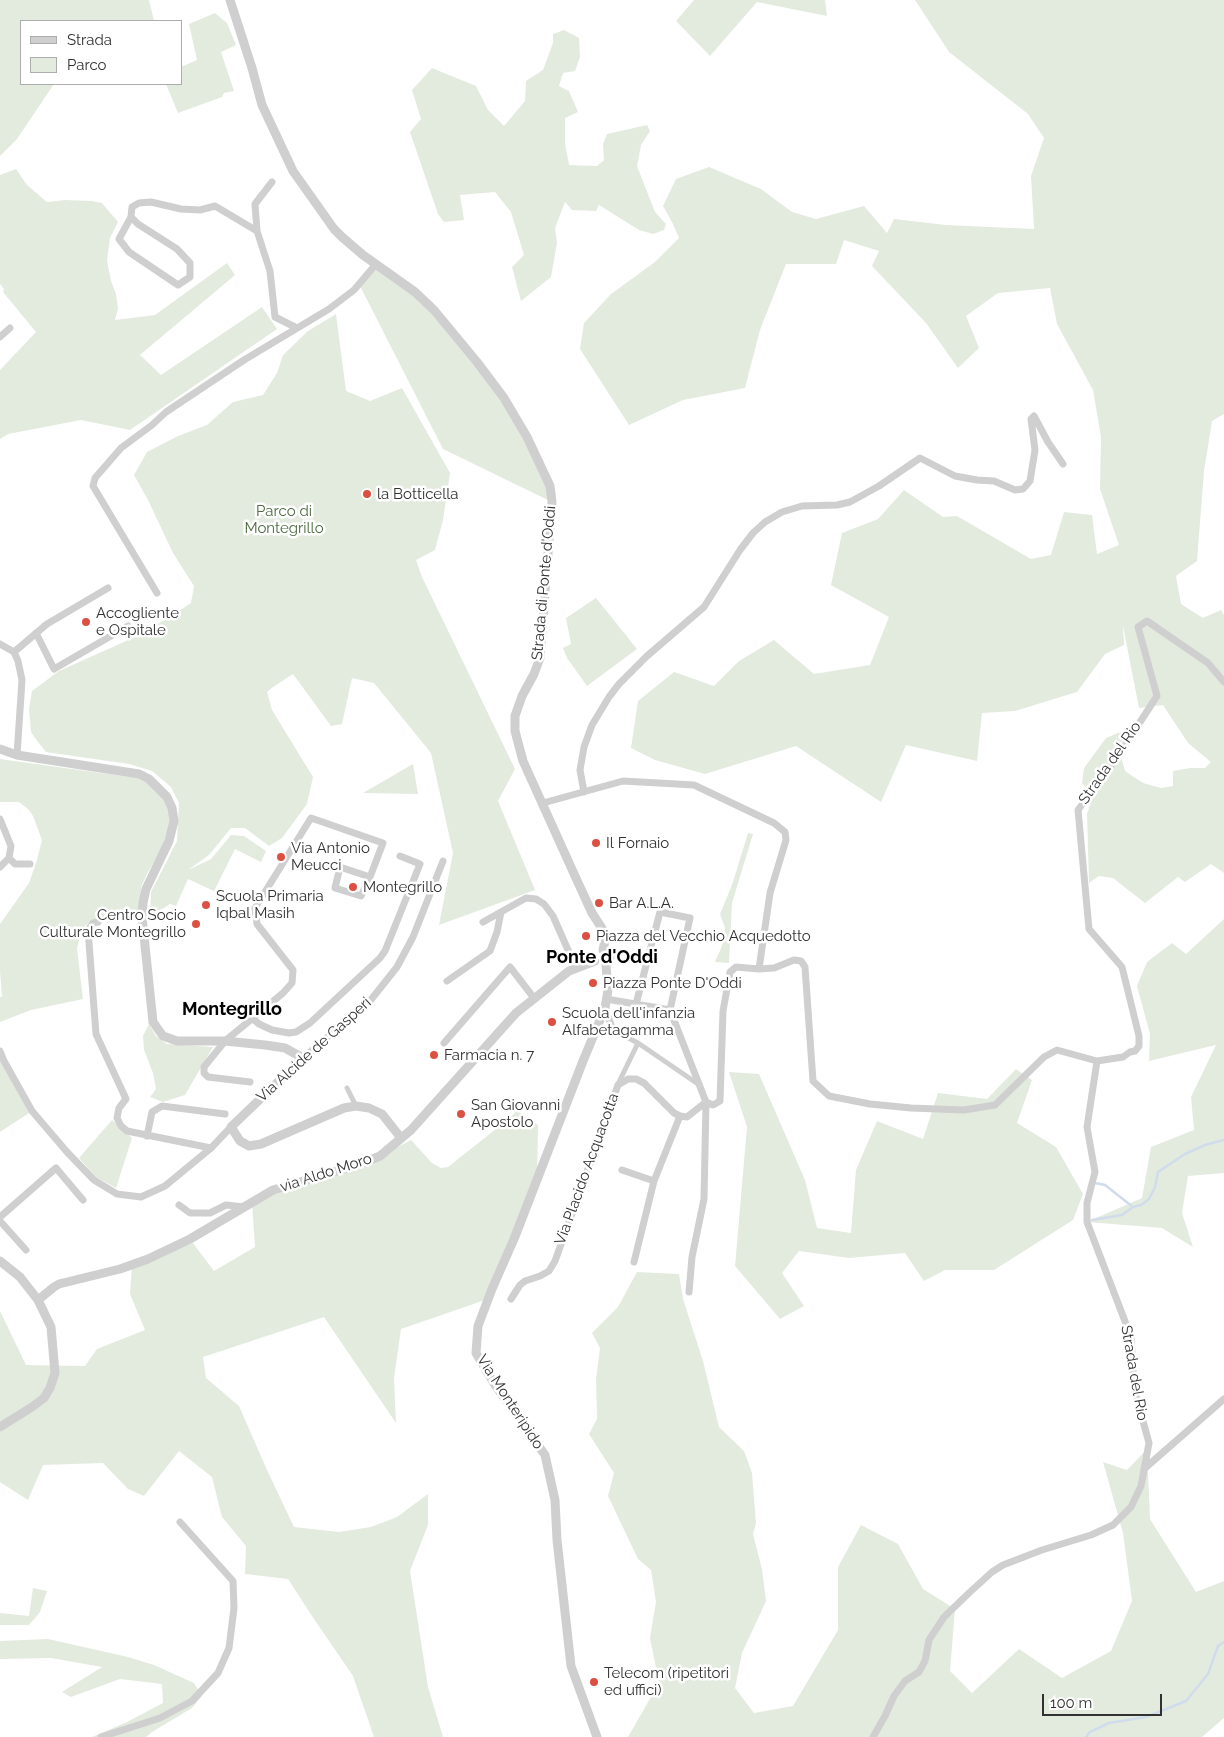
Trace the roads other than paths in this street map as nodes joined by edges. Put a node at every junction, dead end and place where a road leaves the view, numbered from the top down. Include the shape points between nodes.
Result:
1 (230, 0) edge
2 (272, 182) dead end
3 (130, 217) junction
4 (257, 231) junction
5 (376, 264) junction
6 (10, 328) dead end
7 (297, 328) junction
8 (0, 337) edge
9 (1062, 464) dead end
10 (108, 588) dead end
11 (157, 593) dead end
12 (128, 626) dead end
13 (36, 633) junction
14 (0, 644) edge
15 (14, 652) junction
16 (1224, 682) edge
17 (0, 749) edge
18 (18, 755) junction
19 (584, 792) junction
20 (543, 803) junction
21 (0, 819) edge
22 (400, 856) dead end
23 (9, 858) junction
24 (443, 861) dead end
25 (30, 864) dead end
26 (0, 867) edge
27 (370, 876) junction
28 (501, 912) junction
29 (98, 922) dead end
30 (483, 922) dead end
31 (603, 950) junction
32 (595, 961) junction
33 (606, 965) junction
34 (576, 968) junction
35 (759, 969) junction
36 (447, 980) dead end
37 (534, 998) junction
38 (606, 1004) junction
39 (636, 1004) junction
40 (670, 1010) junction
41 (253, 1019) junction
42 (613, 1030) joint
43 (225, 1041) junction
44 (638, 1043) junction
45 (444, 1044) dead end
46 (0, 1051) edge
47 (303, 1058) junction
48 (1098, 1061) junction
49 (250, 1082) dead end
50 (618, 1084) junction
51 (698, 1084) junction
52 (347, 1088) dead end
53 (704, 1100) junction
54 (356, 1106) junction
55 (225, 1114) dead end
56 (680, 1116) junction
57 (231, 1127) junction
58 (148, 1136) junction
59 (401, 1138) junction
60 (211, 1148) junction
61 (622, 1170) dead end
62 (654, 1181) junction
63 (83, 1200) dead end
64 (179, 1205) dead end
65 (244, 1207) junction
66 (0, 1216) edge
67 (0, 1221) edge
68 (26, 1250) dead end
69 (0, 1261) edge
70 (634, 1262) dead end
71 (689, 1292) dead end
72 (511, 1299) dead end
73 (38, 1300) junction
74 (1224, 1399) edge
75 (0, 1427) edge
76 (1144, 1470) junction
77 (180, 1522) dead end
78 (101, 1737) edge
79 (597, 1737) edge
80 (873, 1737) edge

1 - 5 street, Strada di Ponte d'Oddi via 262,105 293,171 334,229
2 - 4 street via 255,204
3 - 3 street via 177,249 190,263 190,277 178,285 129,252 119,239
3 - 4 street via 132,207 140,203 200,210 215,206
4 - 7 street via 270,271 275,317
5 - 7 street via 354,290
5 - 20 street, Strada di Ponte d'Oddi via 434,310 477,362 527,437 550,486 552,502 540,658 515,716 515,731 523,761
6 - 8 street
7 - 11 street via 166,412 121,448 95,478 94,486
9 - 19 street via 1034,416 1031,418 1035,450 1030,481 1023,489 956,476 920,458 850,502 802,506 765,522 740,550 704,607 647,656 609,697 584,747 580,770
10 - 13 street
12 - 13 street via 54,669
13 - 15 street
14 - 15 street
15 - 18 street via 22,680
16 - 48 street, Strada del Rio via 1208,662 1147,621 1138,627 1157,696 1078,810 1089,929 1122,967 1139,1036 1139,1046 1135,1051 1123,1058
17 - 18 street
18 - 43 street via 139,774 167,797 174,821 172,831 146,889 142,910 153,1022 170,1040
19 - 20 street
19 - 35 street via 623,782 694,786 774,823 785,832 786,840 770,893
20 - 31 street, Strada di Ponte d'Oddi via 603,930
21 - 23 street via 11,846
22 - 41 street via 420,864 380,958 310,1023 296,1032 272,1030
23 - 25 street via 15,864
23 - 26 street
24 - 47 street, Via Alcide de Gasperi via 413,937 397,967 370,1001
27 - 27 street via 361,896 335,888 340,866
27 - 41 street via 383,844 311,818 255,908 257,924 293,970 292,983 284,993
28 - 30 street
28 - 34 street via 526,898 540,901 553,916
28 - 36 street via 490,951
29 - 58 street via 88,930 96,1034 126,1099 116,1118 127,1130
31 - 32 street via 597,952
31 - 33 street, Strada di Ponte d'Oddi via 610,958
32 - 33 street
32 - 34 street, via Aldo Moro
33 - 38 street, Via Monteripido
34 - 37 street, via Aldo Moro
35 - 48 street, Strada del Rio via 774,968 794,960 801,961 805,967 814,1081 829,1096 870,1104 964,1110 995,1105 1044,1057 1057,1050
35 - 53 street via 736,967 730,972 723,1010 720,1101 713,1105
37 - 45 street via 510,967
37 - 59 street, via Aldo Moro via 516,1013
38 - 39 street
38 - 42 street
38 - 79 street, Via Monteripido via 478,1326 476,1353 545,1455 556,1500 557,1540 571,1666
39 - 40 street
39 - 40 street via 660,912 690,918
40 - 51 street
41 - 43 street
42 - 44 street
43 - 47 street via 285,1048
43 - 49 street via 204,1067 204,1073 208,1077
44 - 50 street
44 - 51 street
46 - 60 street via 32,1111 94,1180 117,1194 141,1197 165,1186
47 - 57 street, Via Alcide de Gasperi
48 - 76 street, Strada del Rio via 1087,1127 1095,1172 1087,1203 1087,1222 1131,1337 1134,1388 1149,1443
50 - 56 street, Via Placido Acquacotta via 628,1079 644,1083
50 - 72 street, Via Placido Acquacotta via 555,1261 549,1271 525,1281
51 - 53 street
52 - 54 street
53 - 56 street via 687,1117
53 - 71 street via 704,1198 692,1257
54 - 57 street via 344,1108 261,1144 249,1146 240,1141
54 - 59 street via 382,1114
55 - 58 street via 162,1106 152,1112
56 - 62 street
57 - 60 street
58 - 60 street
59 - 65 street, via Aldo Moro via 380,1156 274,1190
61 - 62 street
62 - 70 street
63 - 66 street via 56,1168
64 - 65 street via 190,1213 210,1213 226,1205
65 - 73 street, via Aldo Moro via 148,1259 59,1284
67 - 68 street
69 - 73 street via 20,1277
73 - 75 street via 51,1327 55,1373 44,1398
74 - 76 street
76 - 80 street, Strada del Rio via 1141,1486 1130,1507 1113,1525 1003,1565 944,1617 929,1640 919,1672 905,1681 894,1696
77 - 78 street via 233,1580 234,1608 229,1648 218,1673 192,1701 160,1718

